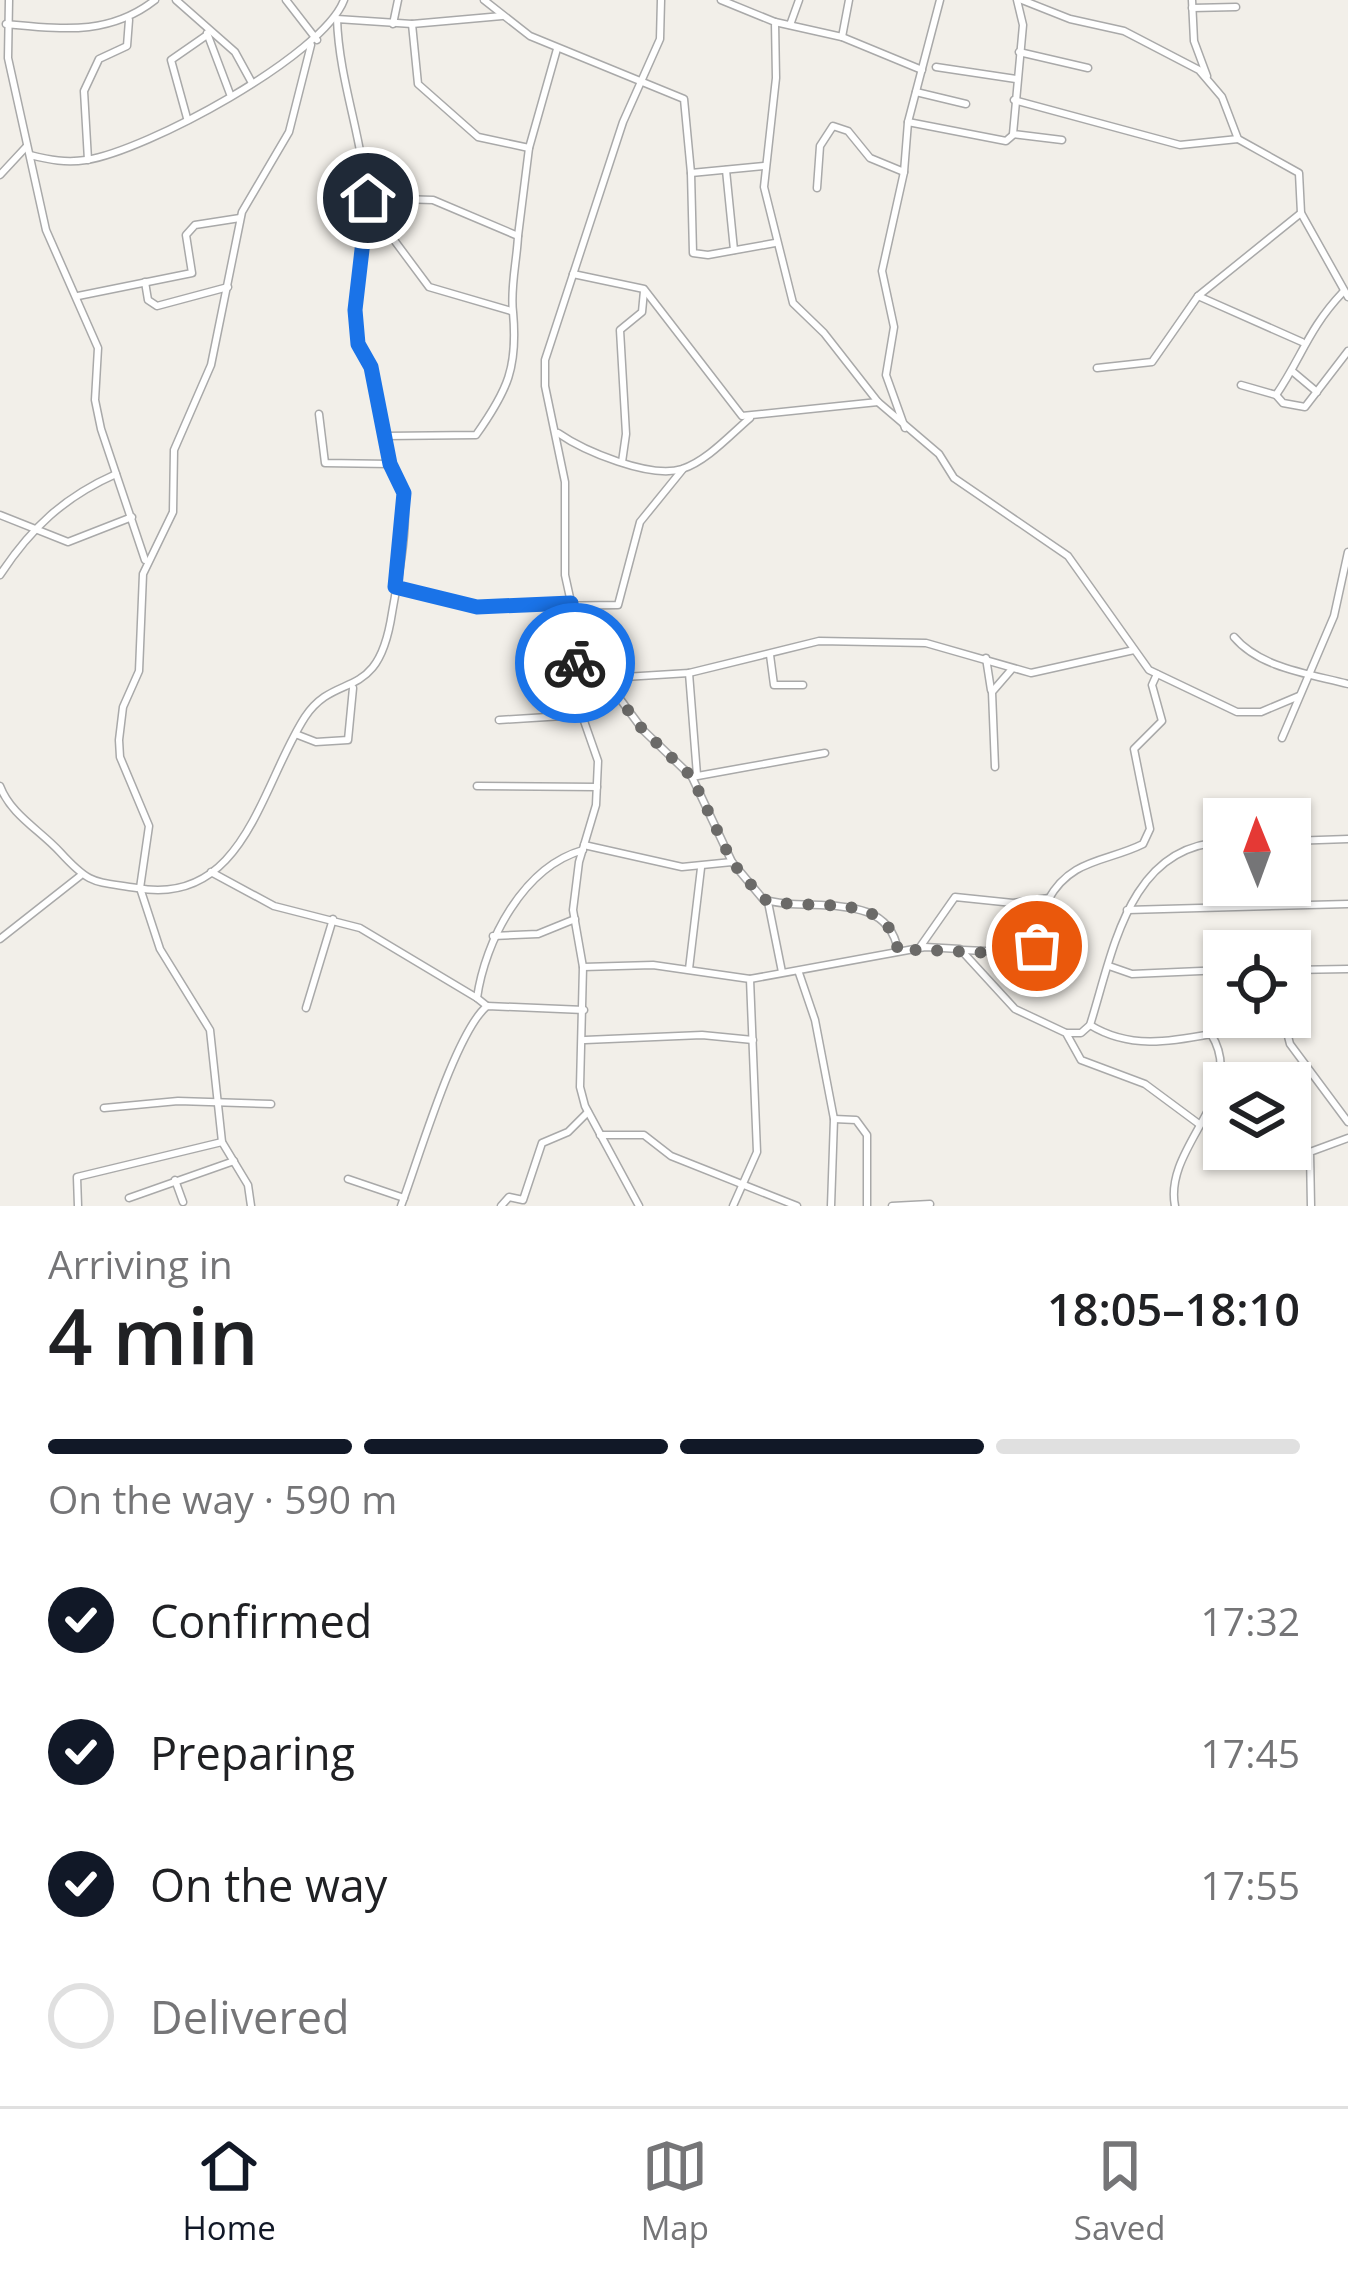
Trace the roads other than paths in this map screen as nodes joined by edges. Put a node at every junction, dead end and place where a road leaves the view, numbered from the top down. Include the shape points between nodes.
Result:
1 (9, 0) edge
2 (155, 0) edge
3 (176, 0) edge
4 (286, 0) edge
5 (344, 0) edge
6 (398, 0) edge
7 (484, 0) edge
8 (661, 0) edge
9 (721, 0) edge
10 (799, 0) edge
11 (850, 0) edge
12 (940, 0) edge
13 (1020, 0) edge
14 (1192, 4) edge
15 (1236, 7) dead end
16 (502, 16) junction
17 (337, 19) junction
18 (129, 20) junction
19 (775, 22) junction
20 (6, 24) junction
21 (393, 24) junction
22 (412, 24) junction
23 (790, 26) junction
24 (207, 33) junction
25 (842, 37) junction
26 (314, 43) junction
27 (557, 49) junction
28 (1019, 52) junction
29 (936, 67) dead end
30 (1088, 68) dead end
31 (922, 70) junction
32 (1207, 76) junction
33 (641, 79) junction
34 (1016, 79) junction
35 (252, 83) junction
36 (916, 92) junction
37 (230, 94) junction
38 (1014, 100) junction
39 (966, 104) dead end
40 (187, 118) junction
41 (908, 122) junction
42 (1013, 134) junction
43 (1238, 139) junction
44 (1062, 140) dead end
45 (529, 148) junction
46 (28, 151) junction
47 (88, 160) junction
48 (764, 166) junction
49 (726, 170) junction
50 (691, 172) junction
51 (904, 172) junction
52 (0, 175) edge
53 (817, 188) dead end
54 (368, 202) junction
55 (1301, 213) junction
56 (240, 218) junction
57 (518, 236) junction
58 (776, 243) junction
59 (735, 251) junction
60 (572, 274) junction
61 (145, 282) junction
62 (228, 287) junction
63 (644, 289) junction
64 (1345, 294) edge
65 (78, 296) junction
66 (1198, 296) junction
67 (512, 311) junction
68 (1302, 342) junction
69 (1348, 351) edge
70 (1097, 368) dead end
71 (1292, 371) junction
72 (1241, 385) dead end
73 (1317, 392) junction
74 (1276, 395) junction
75 (878, 402) junction
76 (319, 414) dead end
77 (750, 418) junction
78 (905, 428) junction
79 (558, 433) junction
80 (385, 436) junction
81 (622, 462) junction
82 (390, 464) junction
83 (683, 469) junction
84 (116, 474) junction
85 (0, 515) edge
86 (132, 517) junction
87 (33, 526) junction
88 (1347, 557) edge
89 (146, 562) junction
90 (0, 575) edge
91 (395, 587) junction
92 (571, 603) junction
93 (1334, 616) junction
94 (1348, 621) edge
95 (1234, 637) dead end
96 (1134, 650) junction
97 (770, 655) junction
98 (986, 658) junction
99 (1014, 668) junction
100 (689, 673) junction
101 (1157, 674) junction
102 (602, 676) junction
103 (1310, 677) junction
104 (576, 680) junction
105 (1348, 684) edge
106 (803, 685) dead end
107 (352, 688) junction
108 (992, 692) junction
109 (1299, 697) junction
110 (579, 715) junction
111 (499, 720) dead end
112 (297, 735) junction
113 (1282, 738) dead end
114 (825, 753) dead end
115 (995, 767) dead end
116 (694, 776) junction
117 (0, 786) edge
118 (477, 786) dead end
119 (597, 788) junction
120 (1348, 839) edge
121 (1311, 840) edge
122 (1203, 844) edge
123 (584, 847) junction
124 (732, 862) junction
125 (701, 868) junction
126 (211, 872) junction
127 (80, 876) junction
128 (140, 888) junction
129 (1049, 898) junction
130 (768, 902) junction
131 (1348, 904) edge
132 (1126, 910) junction
133 (333, 919) junction
134 (575, 919) junction
135 (493, 936) junction
136 (0, 939) edge
137 (920, 947) junction
138 (960, 950) junction
139 (898, 951) junction
140 (1108, 965) junction
141 (583, 967) junction
142 (689, 969) junction
143 (1348, 969) edge
144 (1311, 970) edge
145 (1203, 971) edge
146 (782, 972) junction
147 (799, 973) junction
148 (750, 979) junction
149 (478, 998) junction
150 (487, 1006) junction
151 (306, 1008) dead end
152 (584, 1010) junction
153 (1090, 1025) junction
154 (1066, 1033) junction
155 (1203, 1035) edge
156 (1212, 1038) edge
157 (1292, 1038) edge
158 (585, 1040) junction
159 (753, 1040) junction
160 (218, 1100) junction
161 (271, 1103) dead end
162 (104, 1108) dead end
163 (588, 1112) junction
164 (834, 1119) junction
165 (1348, 1122) edge
166 (1199, 1124) junction
167 (600, 1135) junction
168 (1348, 1138) edge
169 (222, 1142) junction
170 (234, 1161) junction
171 (348, 1179) dead end
172 (175, 1180) junction
173 (744, 1188) junction
174 (130, 1198) dead end
175 (183, 1202) dead end
176 (403, 1202) edge
177 (930, 1204) edge
178 (78, 1206) edge
179 (251, 1206) edge
180 (501, 1206) edge
181 (639, 1206) edge
182 (733, 1206) edge
183 (796, 1206) edge
184 (831, 1206) edge
185 (867, 1206) edge
186 (892, 1206) edge
187 (1175, 1206) edge
188 (1311, 1206) edge

1 - 20 street
2 - 18 street
3 - 24 street
4 - 26 street
5 - 17 street
6 - 21 street
7 - 16 street
8 - 33 street via 660,39
9 - 19 street
10 - 23 street
11 - 25 street
12 - 31 street
13 - 28 street
13 - 32 street via 1124,31
14 - 15 street
14 - 32 street
16 - 22 street
16 - 27 street
17 - 21 street
17 - 26 street
17 - 54 street via 340,74 359,130
18 - 20 street via 91,28
18 - 47 street via 127,46 99,59 84,91
19 - 23 street
19 - 48 street
20 - 46 street
21 - 22 street
22 - 45 street via 418,85 478,137
23 - 25 street
24 - 35 street via 245,62
24 - 37 street
24 - 40 street via 171,59
25 - 31 street
26 - 35 street
26 - 56 street via 289,132
27 - 33 street
27 - 45 street
28 - 30 street
28 - 34 street
29 - 34 street
31 - 36 street
32 - 43 street
33 - 50 street via 684,99
33 - 60 street
34 - 38 street
35 - 37 street
36 - 39 street
36 - 41 street
37 - 40 street
38 - 42 street
38 - 43 street via 1180,145
40 - 47 street
41 - 42 street via 1006,141
41 - 51 street
42 - 44 street
43 - 55 street via 1298,173
45 - 57 street
46 - 47 street via 59,162
46 - 52 street
46 - 65 street via 46,230
48 - 49 street
48 - 58 street
49 - 50 street
49 - 59 street
50 - 59 street via 693,253
51 - 53 street via 870,158 833,125 820,146
51 - 78 street via 881,283 894,327 886,376
54 - 57 street via 433,200
54 - 67 street via 428,287
54 - 80 street via 355,310
55 - 64 street
55 - 66 street
56 - 61 street via 185,235 192,273
56 - 62 street
57 - 67 street
58 - 59 street
58 - 75 street via 793,303
60 - 63 street
60 - 79 street via 545,360
61 - 62 street via 158,306
61 - 65 street
62 - 89 street via 211,364 174,449 169,529
63 - 77 street via 736,413
63 - 81 street via 644,308 620,330
64 - 68 street
65 - 84 street via 98,348 95,400
66 - 68 street
66 - 70 street via 1152,362
67 - 80 street via 518,343 507,388 476,435
68 - 71 street
69 - 73 street
71 - 73 street
71 - 74 street
72 - 74 street
73 - 74 street via 1299,408
75 - 77 street
75 - 78 street
76 - 82 street via 325,463
77 - 83 street
78 - 96 street via 939,454 954,478 1068,556
79 - 81 street
79 - 92 street
80 - 82 street
81 - 83 street
82 - 91 street via 404,493
83 - 92 street via 640,522 622,601
84 - 86 street
84 - 87 street
85 - 87 street
86 - 87 street via 74,541
86 - 89 street
87 - 90 street
88 - 93 street
89 - 128 street via 139,671 118,740 149,826
91 - 92 street via 477,607
91 - 107 street via 379,659
92 - 104 street
93 - 94 street
93 - 103 street
95 - 103 street
96 - 99 street via 1041,673
96 - 101 street
97 - 98 street via 820,641 926,644
97 - 100 street
97 - 106 street via 774,685
98 - 99 street
98 - 108 street
99 - 108 street
100 - 102 street
100 - 116 street
101 - 109 street via 1237,712
101 - 129 street via 1152,685 1162,721 1135,749 1150,829 1143,844 1096,857
102 - 104 street
102 - 116 street via 643,730
103 - 105 street
103 - 109 street
104 - 110 street
107 - 112 street via 335,691
107 - 112 street via 348,740
108 - 115 street
109 - 113 street
110 - 111 street
110 - 119 street via 598,761
112 - 126 street via 252,828
114 - 116 street
116 - 124 street
117 - 127 street
118 - 119 street
119 - 123 street
120 - 121 street
122 - 132 street via 1172,859
123 - 125 street
123 - 134 street
123 - 135 street via 549,866
124 - 125 street
124 - 130 street
125 - 142 street
126 - 128 street via 181,890
126 - 133 street via 274,906
127 - 128 street
127 - 136 street
128 - 160 street via 160,949 210,1030
129 - 137 street via 955,897
129 - 138 street via 1030,953
130 - 139 street via 862,909 888,925
130 - 146 street
131 - 132 street
132 - 140 street
133 - 149 street
133 - 151 street
134 - 135 street via 538,934
134 - 141 street
135 - 149 street
137 - 138 street
137 - 139 street
138 - 154 street via 1015,1009
139 - 147 street
140 - 145 street via 1132,974
140 - 153 street
141 - 142 street
141 - 152 street
142 - 148 street
143 - 144 street
146 - 147 street
146 - 148 street
147 - 164 street
148 - 159 street
149 - 150 street
150 - 152 street
150 - 176 street via 459,1049
152 - 158 street
153 - 154 street
153 - 155 street via 1144,1042
154 - 166 street via 1081,1060 1145,1084
156 - 166 street via 1218,1089
157 - 165 street via 1312,1079
158 - 159 street
158 - 163 street via 580,1079
159 - 173 street via 757,1152
160 - 161 street
160 - 162 street
160 - 169 street
163 - 167 street
163 - 180 street via 542,1143 523,1200 509,1196
164 - 184 street
164 - 185 street via 856,1120 866,1135
166 - 187 street via 1176,1175
167 - 173 street via 644,1135
167 - 181 street
168 - 188 street via 1310,1151
169 - 170 street
169 - 178 street via 77,1177
170 - 172 street
170 - 179 street
171 - 176 street
172 - 174 street
172 - 175 street
173 - 182 street
173 - 183 street
177 - 186 street

